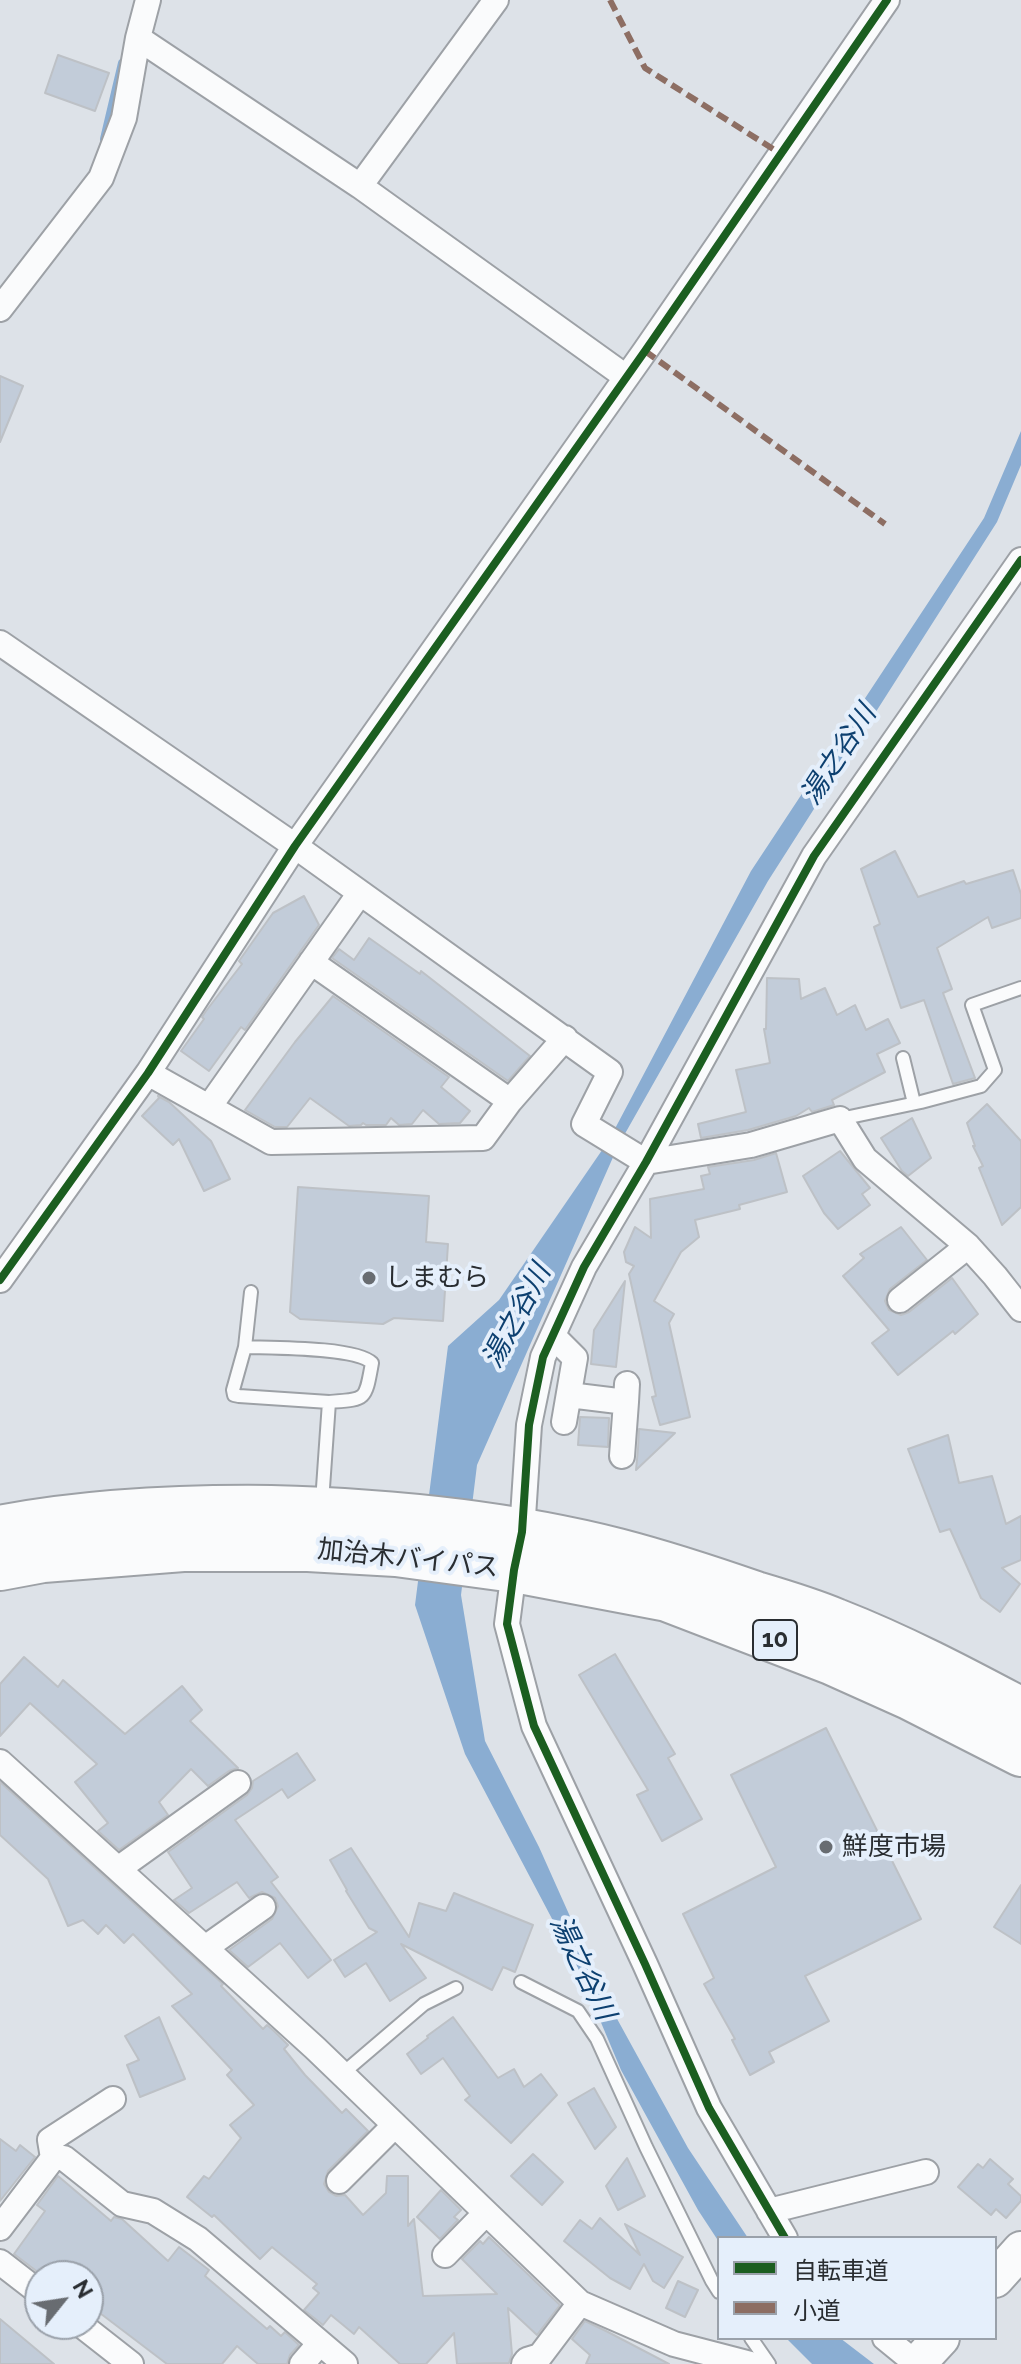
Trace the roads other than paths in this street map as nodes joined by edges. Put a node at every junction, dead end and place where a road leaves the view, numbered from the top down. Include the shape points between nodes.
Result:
1 (148, 0) edge
2 (496, 0) edge
3 (887, 0) edge
4 (138, 38) junction
5 (360, 186) junction
6 (0, 309) edge
7 (626, 377) junction
8 (1021, 560) edge
9 (0, 643) edge
10 (295, 846) junction
11 (360, 893) junction
12 (311, 962) junction
13 (1021, 988) edge
14 (565, 1038) junction
15 (903, 1058) dead end
16 (148, 1073) junction
17 (510, 1101) junction
18 (914, 1103) junction
19 (209, 1107) junction
20 (840, 1119) junction
21 (646, 1162) junction
22 (968, 1246) junction
23 (0, 1280) edge
24 (251, 1292) dead end
25 (900, 1300) dead end
26 (1021, 1309) edge
27 (553, 1336) junction
28 (245, 1347) junction
29 (569, 1395) junction
30 (329, 1402) junction
31 (564, 1422) dead end
32 (622, 1456) dead end
33 (322, 1509) junction
34 (0, 1528) edge
35 (398, 1534) junction
36 (504, 1548) junction
37 (0, 1568) edge
38 (1021, 1710) edge
39 (1021, 1754) edge
40 (0, 1762) edge
41 (238, 1783) dead end
42 (118, 1869) junction
43 (263, 1907) dead end
44 (205, 1948) junction
45 (521, 1982) dead end
46 (456, 1988) dead end
47 (342, 2074) junction
48 (113, 2099) dead end
49 (395, 2125) junction
50 (53, 2158) junction
51 (926, 2172) dead end
52 (339, 2181) dead end
53 (769, 2211) junction
54 (486, 2213) junction
55 (0, 2228) edge
56 (784, 2236) edge
57 (1021, 2250) edge
58 (445, 2255) dead end
59 (0, 2262) edge
60 (997, 2277) edge
61 (24, 2281) edge
62 (717, 2288) edge
63 (580, 2303) junction
64 (100, 2340) edge
65 (752, 2340) edge
66 (887, 2340) edge
67 (939, 2340) edge
68 (320, 2343) junction
69 (538, 2361) edge
70 (131, 2364) edge
71 (302, 2364) edge
72 (345, 2364) edge
73 (751, 2364) edge
74 (769, 2364) edge
75 (917, 2364) edge

1 - 4 street
2 - 5 street
3 - 7 street
4 - 5 street
4 - 6 street via 124,118 101,178
5 - 7 street
7 - 10 street
8 - 21 street via 814,856
9 - 10 street
10 - 11 street
10 - 16 street
11 - 12 street
11 - 14 street
12 - 17 street
12 - 19 street
13 - 18 lane via 972,1005 995,1070 981,1086
14 - 17 street
14 - 21 street via 610,1072 584,1124
15 - 18 lane
16 - 19 street
16 - 23 street
17 - 19 street via 483,1138 271,1142
18 - 20 lane
20 - 21 street via 751,1145
20 - 22 street via 865,1159
21 - 27 street via 584,1267
22 - 25 street
22 - 26 street
24 - 28 lane
27 - 29 street via 575,1358
27 - 36 street via 543,1357
28 - 30 lane via 234,1395
28 - 30 lane via 343,1352 372,1363 364,1396
29 - 31 street
29 - 32 street via 626,1393
30 - 33 lane
33 - 34 highway, 加治木バイパス / 10 via 149,1510
33 - 35 highway, 加治木バイパス / 10
35 - 36 highway, 加治木バイパス / 10
35 - 37 highway, 加治木バイパス / 10 via 308,1549 183,1549
36 - 38 highway, 加治木バイパス / 10 via 616,1550 696,1573 836,1620
36 - 39 highway, 加治木バイパス / 10 via 667,1599 831,1662
36 - 53 street via 507,1624 534,1726 709,2108
40 - 42 street
41 - 42 street
42 - 44 street
43 - 44 street
44 - 47 street
45 - 62 lane via 578,2011 597,2039
46 - 47 lane via 424,2004
47 - 49 street
48 - 50 street via 50,2140
49 - 52 street
49 - 54 street
50 - 55 street
50 - 68 street via 64,2158 122,2204 153,2211 198,2239
51 - 53 street
53 - 56 street
54 - 58 street
54 - 63 street
57 - 60 street
59 - 61 street
63 - 69 street
63 - 73 street via 674,2344
64 - 70 street
65 - 74 lane
66 - 75 street
67 - 75 street
68 - 71 street
68 - 72 street

